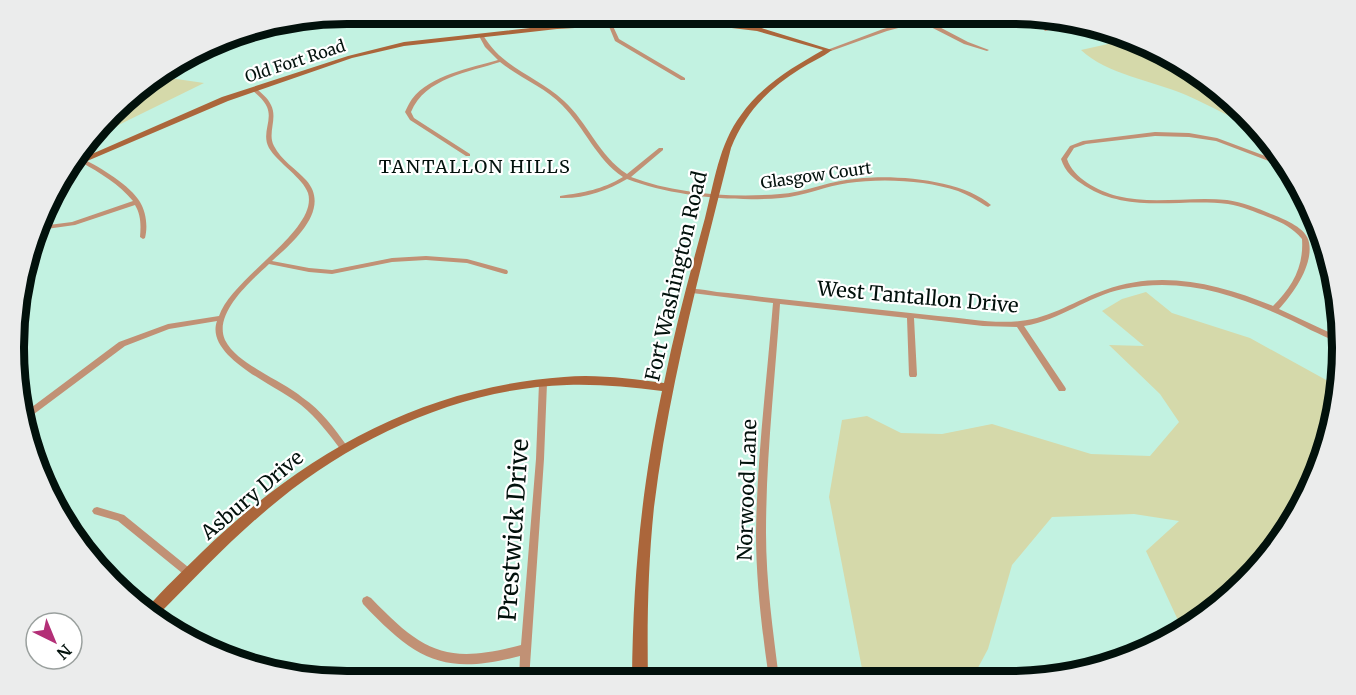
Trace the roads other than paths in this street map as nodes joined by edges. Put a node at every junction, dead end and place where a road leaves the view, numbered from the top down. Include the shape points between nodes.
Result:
1 (610, 24) joint
2 (715, 24) edge
3 (763, 24) edge
4 (908, 24) edge
5 (930, 24) edge
6 (1044, 26) edge
7 (758, 29) junction
8 (1047, 30) dead end
9 (481, 36) junction
10 (829, 50) junction
11 (987, 50) dead end
12 (502, 60) junction
13 (683, 79) dead end
14 (254, 89) junction
15 (662, 150) dead end
16 (468, 155) dead end
17 (84, 160) edge
18 (83, 161) edge
19 (1272, 161) edge
20 (629, 178) junction
21 (715, 195) junction
22 (562, 197) dead end
23 (137, 202) junction
24 (988, 205) dead end
25 (48, 227) edge
26 (143, 237) dead end
27 (268, 262) junction
28 (505, 272) dead end
29 (692, 291) junction
30 (777, 300) junction
31 (1275, 309) junction
32 (910, 315) junction
33 (219, 318) junction
34 (1019, 324) junction
35 (1331, 336) edge
36 (913, 375) dead end
37 (543, 383) junction
38 (669, 388) junction
39 (1062, 389) dead end
40 (30, 413) edge
41 (344, 448) junction
42 (97, 511) dead end
43 (190, 574) junction
44 (368, 601) dead end
45 (156, 608) edge
46 (526, 649) junction
47 (525, 671) edge
48 (640, 671) edge
49 (773, 671) edge

1 - 9 main road, Old Fort Road
1 - 13 street via 617,40
2 - 7 main road, Old Fort Road
3 - 7 street
4 - 10 street, Fort Washington Road
5 - 11 street
6 - 8 street
7 - 10 main road, Old Fort Road
9 - 12 street
9 - 14 main road, Old Fort Road via 388,47
10 - 21 main road, Fort Washington Road via 788,74 748,109 731,138
12 - 16 street via 428,86 416,94 410,105 412,119
12 - 20 street via 562,102 582,124 602,158
14 - 17 main road, Old Fort Road
14 - 27 street via 272,108 271,146 307,181 311,194 304,224
15 - 20 street
18 - 23 street via 124,187
19 - 31 street via 1217,140 1172,134 1085,142 1072,147 1064,159 1082,182 1116,198 1146,203 1230,202 1294,227 1305,239 1303,268 1287,297
20 - 21 street, Glasgow Court via 663,188
20 - 22 street via 600,191
21 - 24 street, Glasgow Court via 779,196 875,180 951,187
21 - 29 main road, Fort Washington Road
23 - 25 street via 73,224
23 - 26 street
27 - 28 street via 332,272 392,260 426,258 467,261
27 - 33 street
29 - 30 street, West Tantallon Drive
29 - 38 main road, Fort Washington Road
30 - 32 street, West Tantallon Drive
30 - 49 street, Norwood Lane via 761,536
31 - 34 street, West Tantallon Drive via 1201,285 1158,281 1120,287 1050,318
31 - 35 street, West Tantallon Drive
32 - 34 street, West Tantallon Drive
32 - 36 street
33 - 40 street via 168,327 122,344
33 - 41 street via 219,334 228,352 302,400
34 - 39 street
37 - 38 main road, Asbury Drive via 609,380
37 - 41 main road, Asbury Drive via 497,390 432,408
37 - 46 street, Prestwick Drive
38 - 48 main road, Fort Washington Road via 648,508
41 - 43 main road, Asbury Drive via 278,493
42 - 43 street via 121,518
43 - 45 main road, Asbury Drive
44 - 46 street via 407,639 439,657 484,660
46 - 47 street, Prestwick Drive

